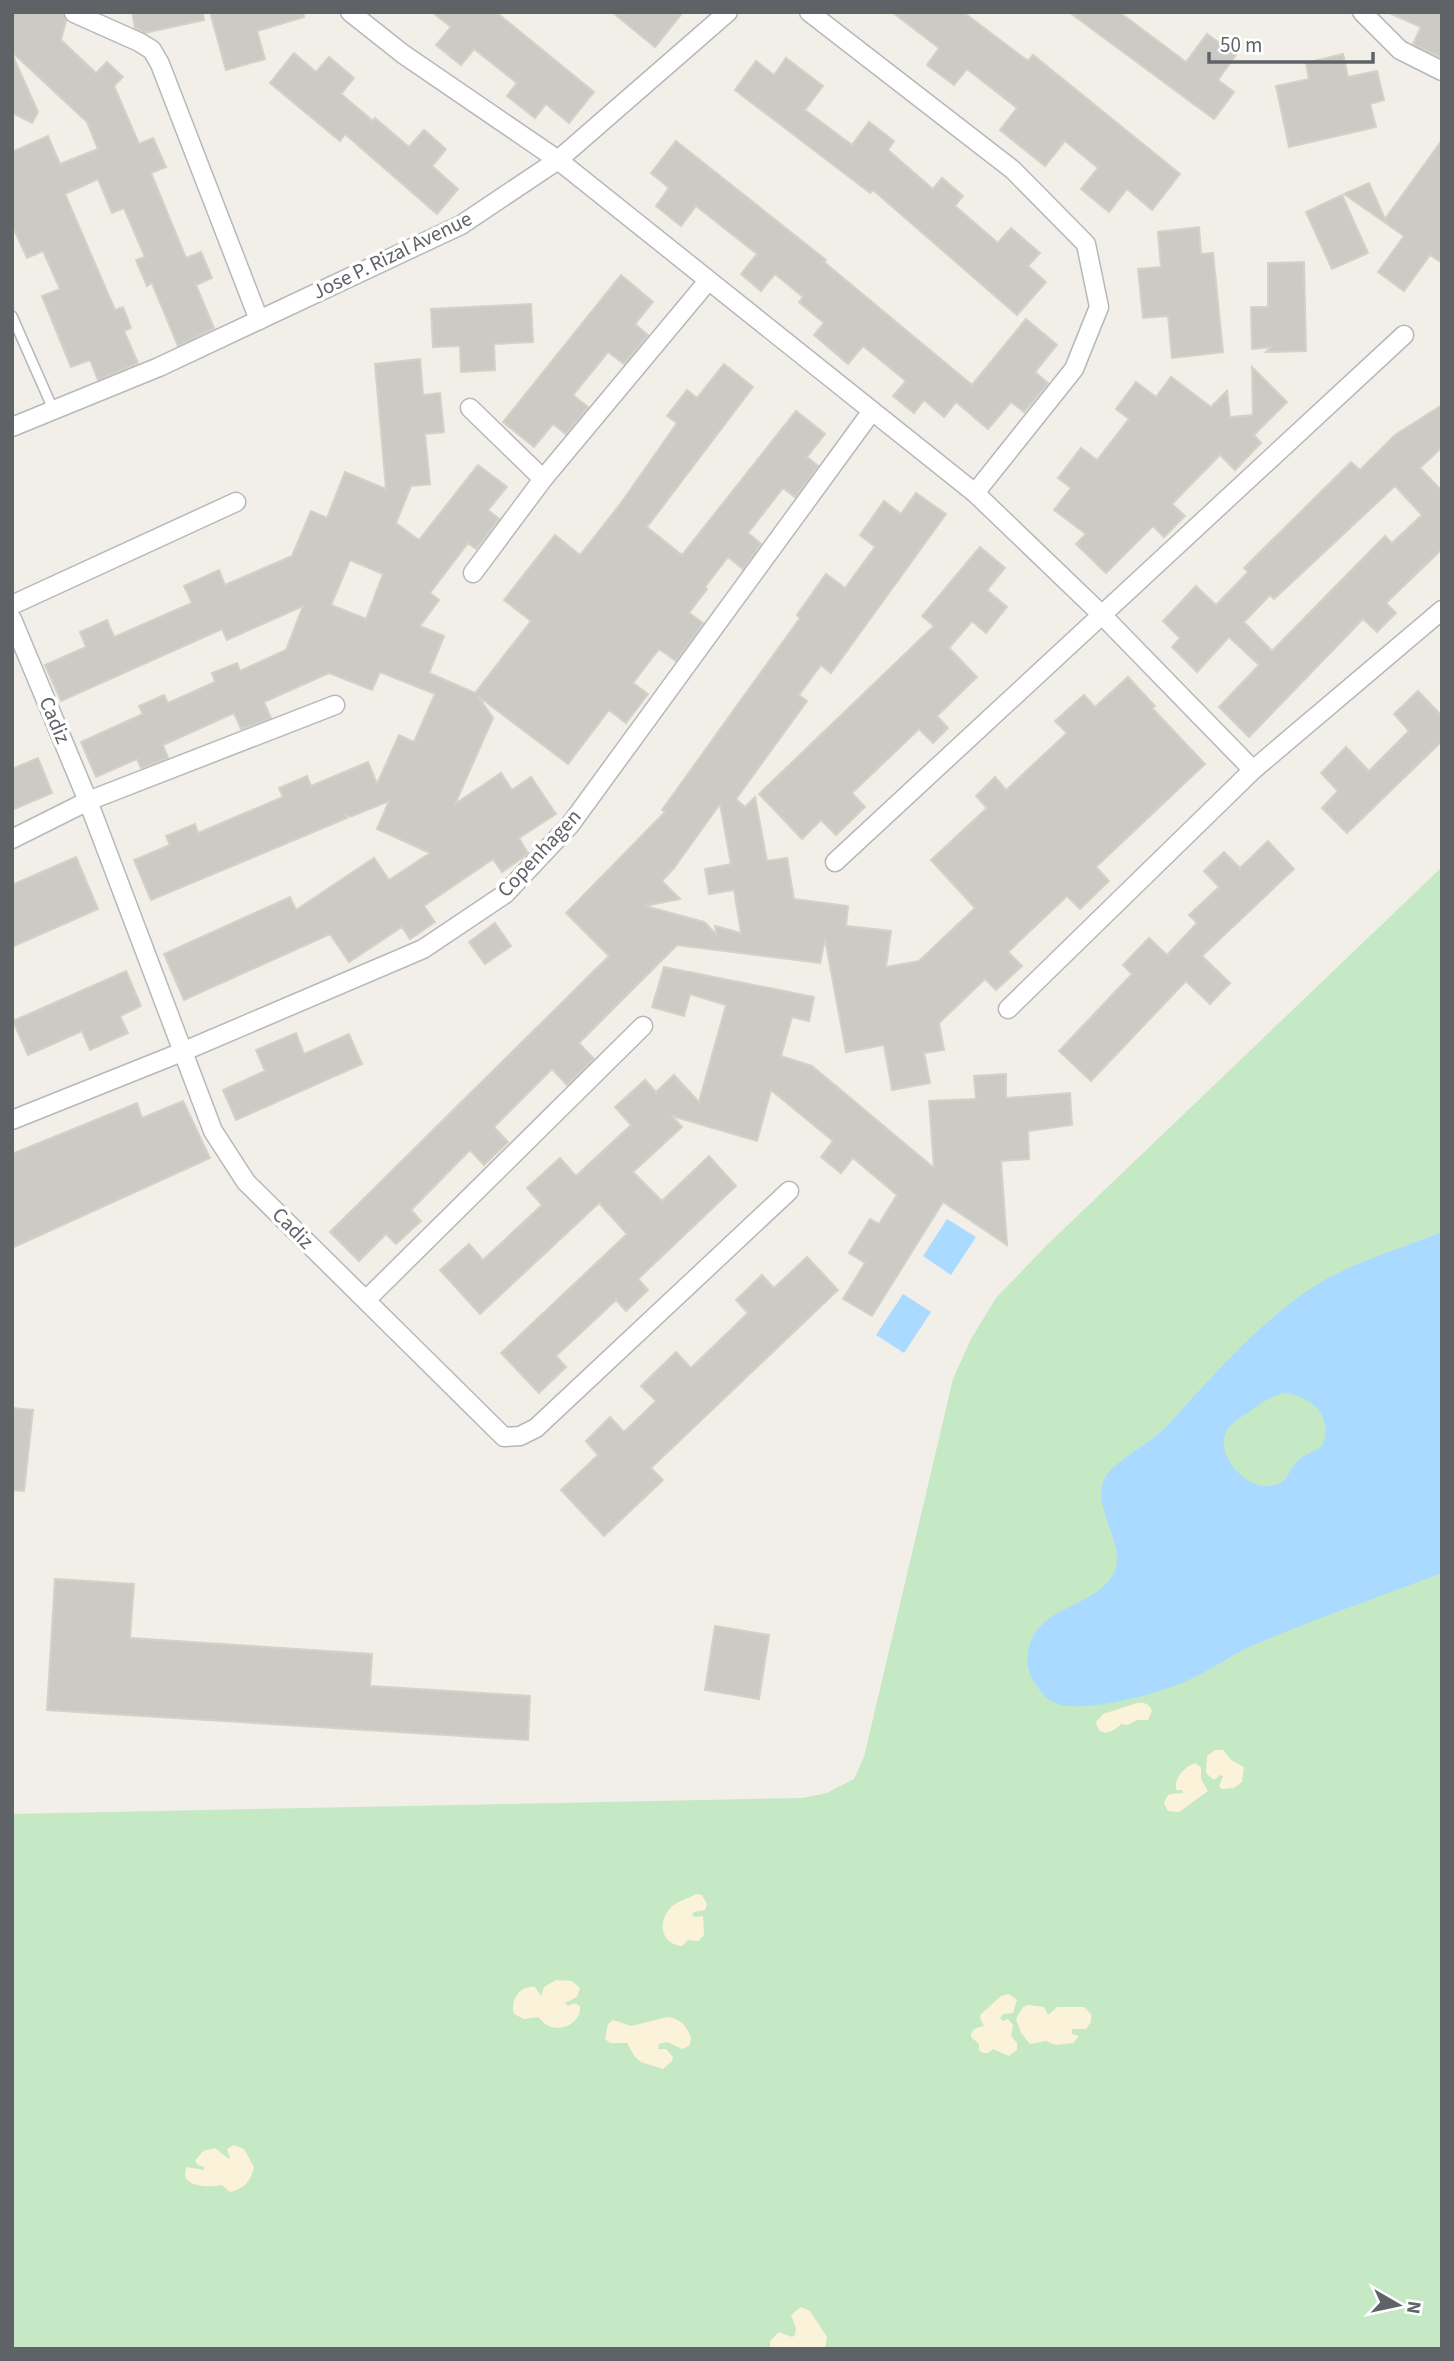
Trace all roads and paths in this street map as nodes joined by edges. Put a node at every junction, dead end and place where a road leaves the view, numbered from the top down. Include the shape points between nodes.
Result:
1 (350, 12) edge
2 (728, 12) edge
3 (809, 12) edge
4 (1362, 12) edge
5 (74, 13) edge
6 (1442, 71) edge
7 (558, 160) junction
8 (708, 281) junction
9 (12, 316) edge
10 (259, 320) junction
11 (1404, 335) dead end
12 (470, 408) dead end
13 (53, 409) junction
14 (872, 411) junction
15 (12, 427) edge
16 (543, 479) junction
17 (975, 493) junction
18 (236, 502) dead end
19 (473, 573) dead end
20 (12, 605) edge
21 (1442, 610) edge
22 (1101, 614) junction
23 (12, 619) edge
24 (335, 705) dead end
25 (1252, 770) junction
26 (88, 801) junction
27 (12, 839) edge
28 (835, 862) dead end
29 (1008, 1009) dead end
30 (643, 1026) dead end
31 (182, 1052) junction
32 (12, 1121) edge
33 (789, 1191) dead end
34 (366, 1300) junction

1 - 7 street
2 - 7 street, Jose P. Rizal Avenue
3 - 17 street via 1013,170 1086,244 1099,307 1074,369
4 - 6 street via 1400,50
5 - 10 street via 152,50
7 - 8 street
7 - 10 street, Jose P. Rizal Avenue via 461,225
8 - 14 street
8 - 16 street
9 - 13 lane
10 - 13 street, Jose P. Rizal Avenue
11 - 22 street
12 - 16 street
13 - 15 street, Jose P. Rizal Avenue
14 - 17 street
14 - 31 street, Copenhagen via 570,825 505,894 423,948
16 - 19 street
17 - 22 street
18 - 20 street
21 - 25 street
22 - 25 street
22 - 28 street
23 - 26 street, Cadiz
24 - 26 street
25 - 29 street
26 - 27 street
26 - 31 street, Cadiz
30 - 34 street
31 - 32 street, Copenhagen
31 - 34 street, Cadiz via 213,1132 246,1182
33 - 34 street, Cadiz via 536,1427 520,1436 504,1437

